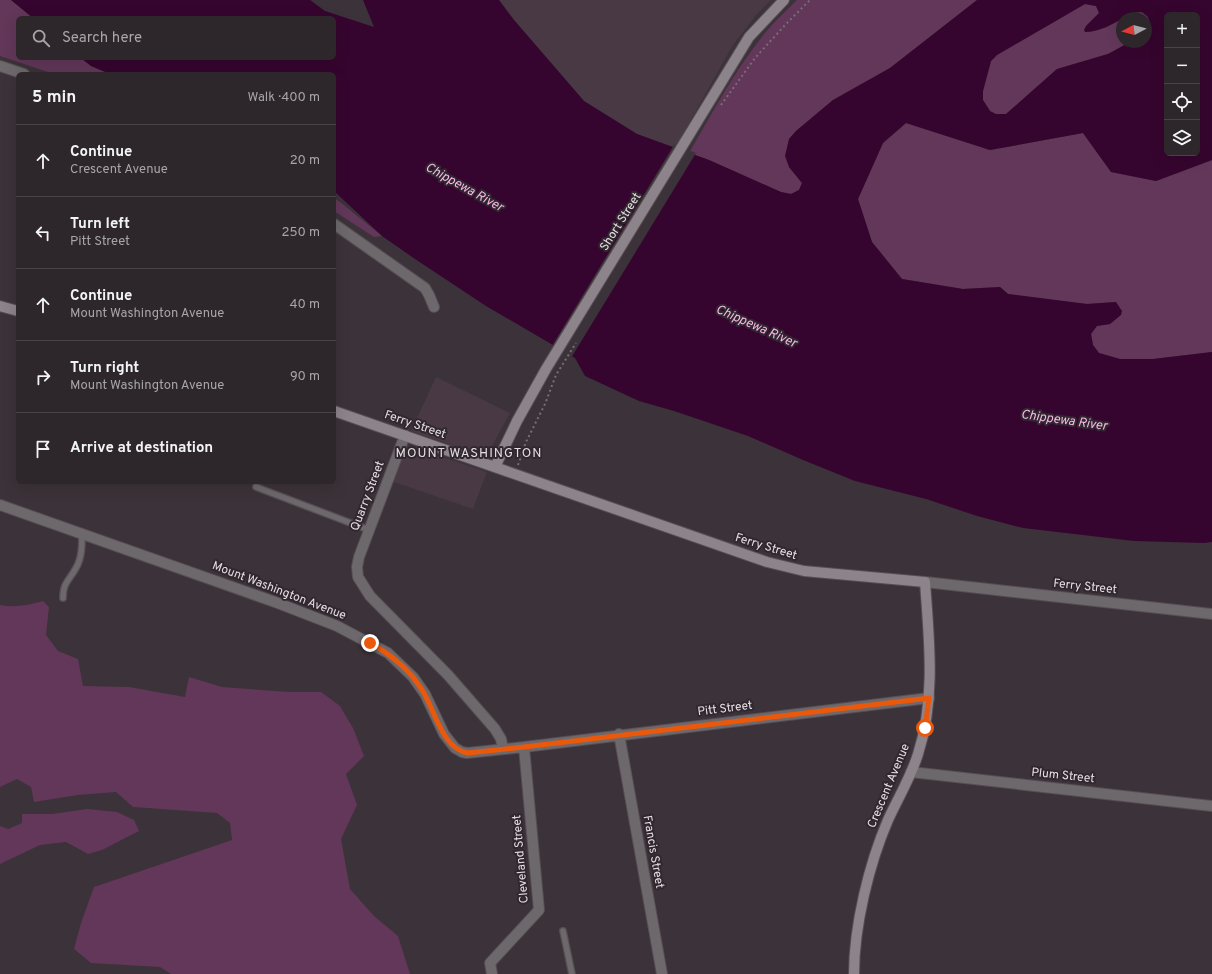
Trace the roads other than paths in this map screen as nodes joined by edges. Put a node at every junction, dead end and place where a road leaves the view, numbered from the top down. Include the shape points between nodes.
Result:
1 (784, 0) edge
2 (0, 66) edge
3 (18, 72) edge
4 (336, 225) edge
5 (0, 306) edge
6 (434, 307) dead end
7 (16, 310) edge
8 (336, 412) edge
9 (405, 435) junction
10 (495, 467) junction
11 (256, 488) dead end
12 (0, 505) edge
13 (369, 530) junction
14 (82, 534) junction
15 (925, 582) junction
16 (63, 598) dead end
17 (1212, 614) edge
18 (929, 698) junction
19 (619, 734) junction
20 (524, 747) junction
21 (503, 749) junction
22 (911, 772) junction
23 (1212, 806) edge
24 (563, 931) dead end
25 (492, 974) edge
26 (572, 974) edge
27 (662, 974) edge
28 (854, 974) edge

1 - 10 main road, Short Street via 749,37 546,369
2 - 3 street
4 - 6 street via 425,288
5 - 7 main road
8 - 9 main road, Ferry Street
9 - 10 main road, Ferry Street
9 - 13 street, Quarry Street
10 - 15 main road, Ferry Street via 787,568
11 - 13 lane
12 - 14 street, Mount Washington Avenue
13 - 21 street, Quarry Street via 358,557 358,578 370,596 474,705 499,735
14 - 16 lane via 81,554 77,567 63,588
14 - 21 street, Mount Washington Avenue via 337,626 388,653 413,677 425,694 444,734 455,748 468,753
15 - 17 street, Ferry Street
15 - 18 main road, Crescent Avenue via 931,665
18 - 19 street, Pitt Street
18 - 22 main road, Crescent Avenue via 925,728
19 - 20 street, Pitt Street
19 - 27 street, Francis Street
20 - 21 street, Mount Washington Avenue
20 - 25 street, Cleveland Street via 538,910 490,963
22 - 23 street, Plum Street
22 - 28 main road, Crescent Avenue via 874,857 861,915
24 - 26 lane

